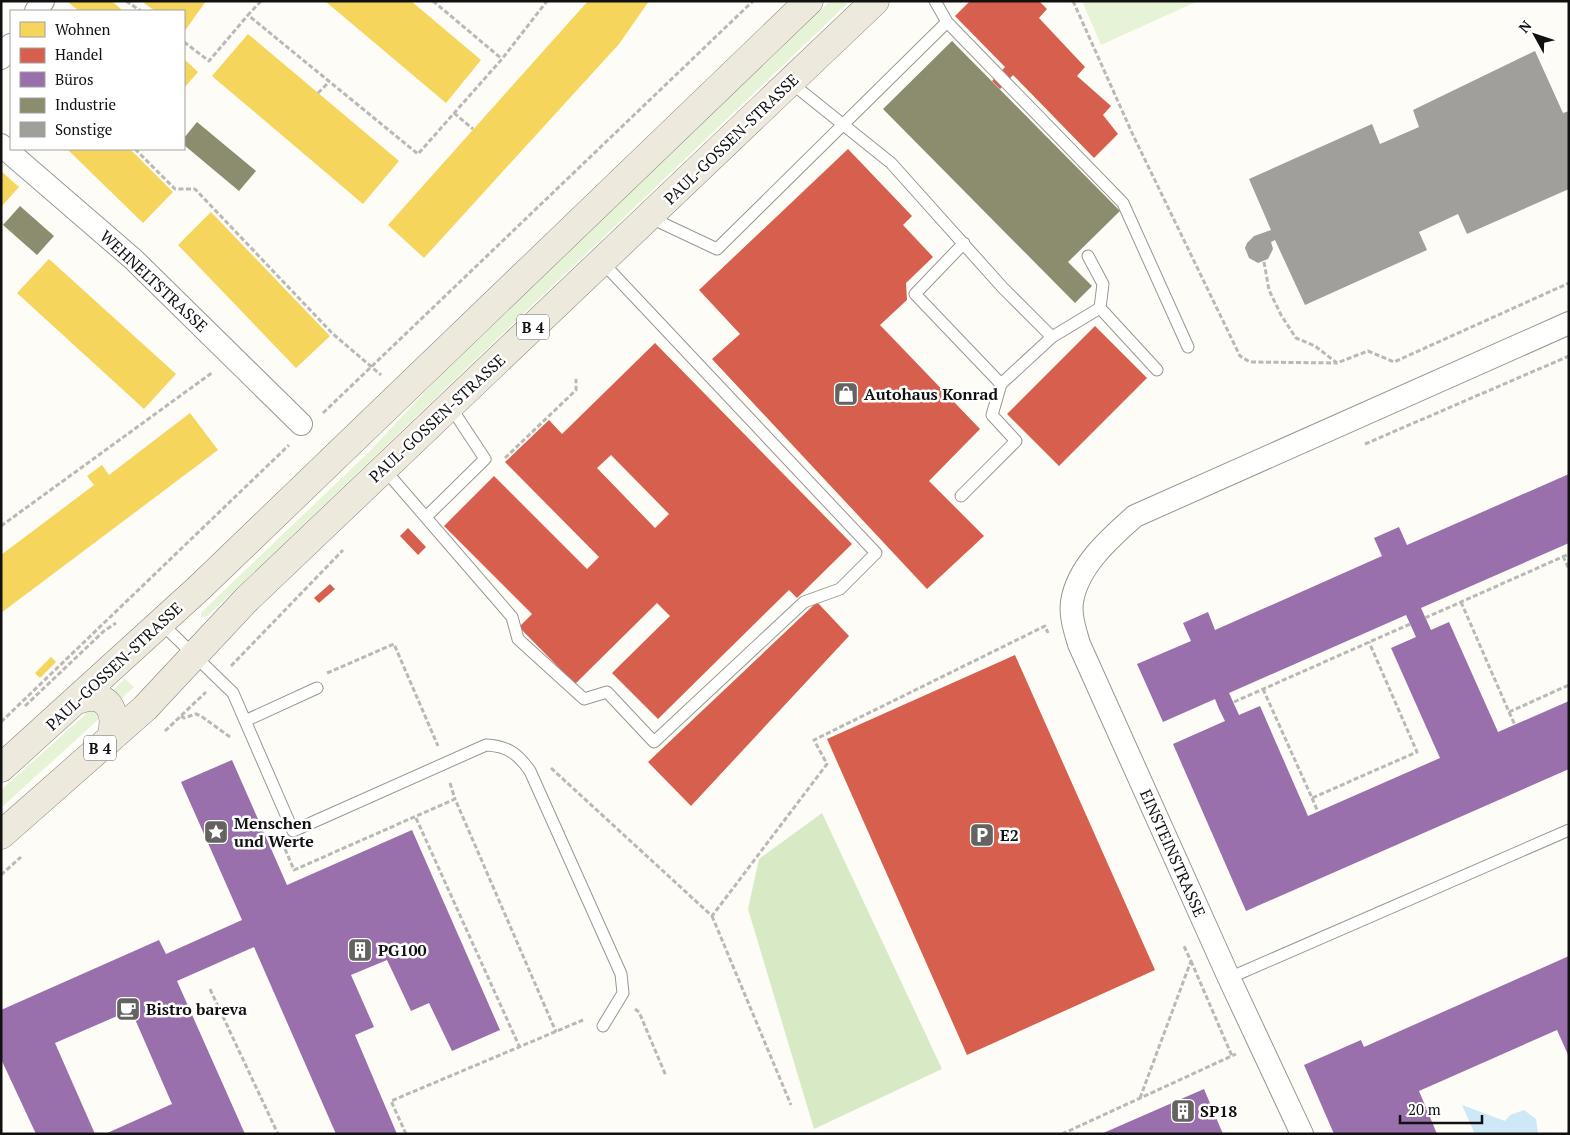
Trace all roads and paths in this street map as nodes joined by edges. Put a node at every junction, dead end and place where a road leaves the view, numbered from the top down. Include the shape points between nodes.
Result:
1 (126, 1) edge
2 (260, 1) edge
3 (433, 1) edge
4 (546, 1) edge
5 (753, 1) edge
6 (809, 1) edge
7 (875, 1) edge
8 (935, 1) edge
9 (1073, 1) edge
10 (139, 10) edge
11 (248, 16) junction
12 (946, 22) junction
13 (185, 43) edge
14 (10, 46) edge
15 (1, 58) edge
16 (502, 59) junction
17 (329, 82) junction
18 (790, 82) junction
19 (318, 93) dead end
20 (454, 113) junction
21 (843, 126) junction
22 (473, 129) dead end
23 (1, 145) edge
24 (136, 150) edge
25 (649, 217) junction
26 (964, 243) junction
27 (1088, 256) dead end
28 (602, 262) junction
29 (1264, 262) dead end
30 (1569, 283) edge
31 (1100, 308) junction
32 (1569, 323) edge
33 (1052, 337) junction
34 (1188, 347) dead end
35 (1569, 356) edge
36 (1337, 363) junction
37 (373, 366) junction
38 (1157, 370) dead end
39 (385, 379) dead end
40 (576, 379) dead end
41 (1001, 384) junction
42 (192, 387) dead end
43 (450, 406) junction
44 (304, 428) junction
45 (1358, 447) dead end
46 (485, 459) junction
47 (384, 469) junction
48 (961, 496) dead end
49 (426, 517) junction
50 (1, 526) edge
51 (1569, 554) edge
52 (1563, 556) junction
53 (1569, 569) edge
54 (1461, 602) junction
55 (1425, 618) dead end
56 (119, 621) dead end
57 (161, 623) junction
58 (1410, 624) dead end
59 (1049, 635) dead end
60 (1369, 642) junction
61 (194, 656) junction
62 (323, 676) dead end
63 (1569, 686) edge
64 (317, 688) dead end
65 (1264, 688) junction
66 (78, 700) junction
67 (1234, 702) dead end
68 (1509, 712) junction
69 (245, 721) junction
70 (3, 723) edge
71 (1515, 724) dead end
72 (111, 738) junction
73 (444, 763) junction
74 (1, 768) edge
75 (530, 771) junction
76 (1312, 798) junction
77 (455, 799) junction
78 (1318, 812) dead end
79 (1569, 830) edge
80 (1, 835) edge
81 (712, 916) junction
82 (1183, 943) dead end
83 (1191, 961) junction
84 (1229, 978) junction
85 (210, 989) dead end
86 (616, 1006) junction
87 (603, 1026) dead end
88 (556, 1032) junction
89 (1258, 1042) junction
90 (520, 1048) junction
91 (1232, 1056) junction
92 (666, 1076) dead end
93 (1140, 1098) junction
94 (791, 1105) dead end
95 (278, 1134) edge
96 (406, 1134) edge
97 (1062, 1134) edge
98 (1302, 1134) edge

1 - 10 path
2 - 11 path
3 - 16 path
4 - 16 path
5 - 37 path
6 - 57 main road, PAUL-GOSSEN-STRASSE / B 4
7 - 18 main road, PAUL-GOSSEN-STRASSE / B 4
8 - 12 lane
9 - 36 path via 1133,135 1240,356 1250,362
11 - 13 path via 210,61
11 - 17 path
12 - 21 lane
12 - 34 lane via 1123,203
14 - 15 street
16 - 20 path
17 - 19 path
17 - 20 path via 418,154
18 - 21 lane
18 - 25 main road, PAUL-GOSSEN-STRASSE / B 4
20 - 22 path
21 - 25 lane via 717,249
21 - 26 lane via 891,163
23 - 44 street, WEHNELTSTRASSE via 133,259
24 - 37 path via 175,189 195,190 333,334
25 - 28 main road, PAUL-GOSSEN-STRASSE / B 4
26 - 33 lane
26 - 41 lane via 916,294
27 - 31 lane via 1103,284
28 - 43 main road, PAUL-GOSSEN-STRASSE / B 4
28 - 49 lane via 876,553 840,589 804,602 654,742 607,692 584,699 518,639 512,618
29 - 36 path via 1269,290 1296,338 1315,346
30 - 36 path via 1394,362 1368,351
31 - 33 lane
31 - 38 lane
32 - 84 street, EINSTEINSTRASSE via 1135,516 1104,543 1077,585 1072,618 1079,644
33 - 41 lane
35 - 45 path
37 - 39 path
37 - 44 path
40 - 46 path via 576,390 501,461
41 - 48 lane via 992,415 1016,441
42 - 50 path
43 - 46 lane
43 - 47 main road, PAUL-GOSSEN-STRASSE / B 4
44 - 70 path
46 - 49 lane
47 - 49 lane
47 - 61 main road, PAUL-GOSSEN-STRASSE / B 4 via 247,599
51 - 52 path
52 - 53 path
52 - 54 path
54 - 55 path
54 - 68 path
56 - 70 path
57 - 61 lane
57 - 66 main road, PAUL-GOSSEN-STRASSE / B 4
58 - 60 path
59 - 81 path via 1045,626 814,740 827,764
60 - 65 path
60 - 76 path via 1417,752
61 - 69 lane via 232,693
61 - 72 main road, PAUL-GOSSEN-STRASSE / B 4 via 145,708
62 - 73 path via 394,644
63 - 68 path
64 - 69 lane
65 - 67 path
65 - 76 path
66 - 72 main road, B 4 via 100,698 108,705 114,715
66 - 74 main road, PAUL-GOSSEN-STRASSE / B 4
68 - 71 path
69 - 73 lane via 293,831
72 - 80 main road, PAUL-GOSSEN-STRASSE / B 4
73 - 75 lane via 486,745 499,746 510,749
73 - 77 path
75 - 81 path via 548,765
75 - 86 lane via 621,974 624,993
76 - 78 path
77 - 88 path
77 - 90 path via 416,818
79 - 84 lane
81 - 94 path
82 - 83 path
83 - 91 path
83 - 93 path
84 - 89 street, EINSTEINSTRASSE
85 - 95 path
86 - 87 lane
86 - 88 path
86 - 92 path via 630,1004 639,1012
88 - 90 path
89 - 91 path
89 - 98 street, EINSTEINSTRASSE
90 - 96 path via 391,1101
91 - 93 path
93 - 97 path

